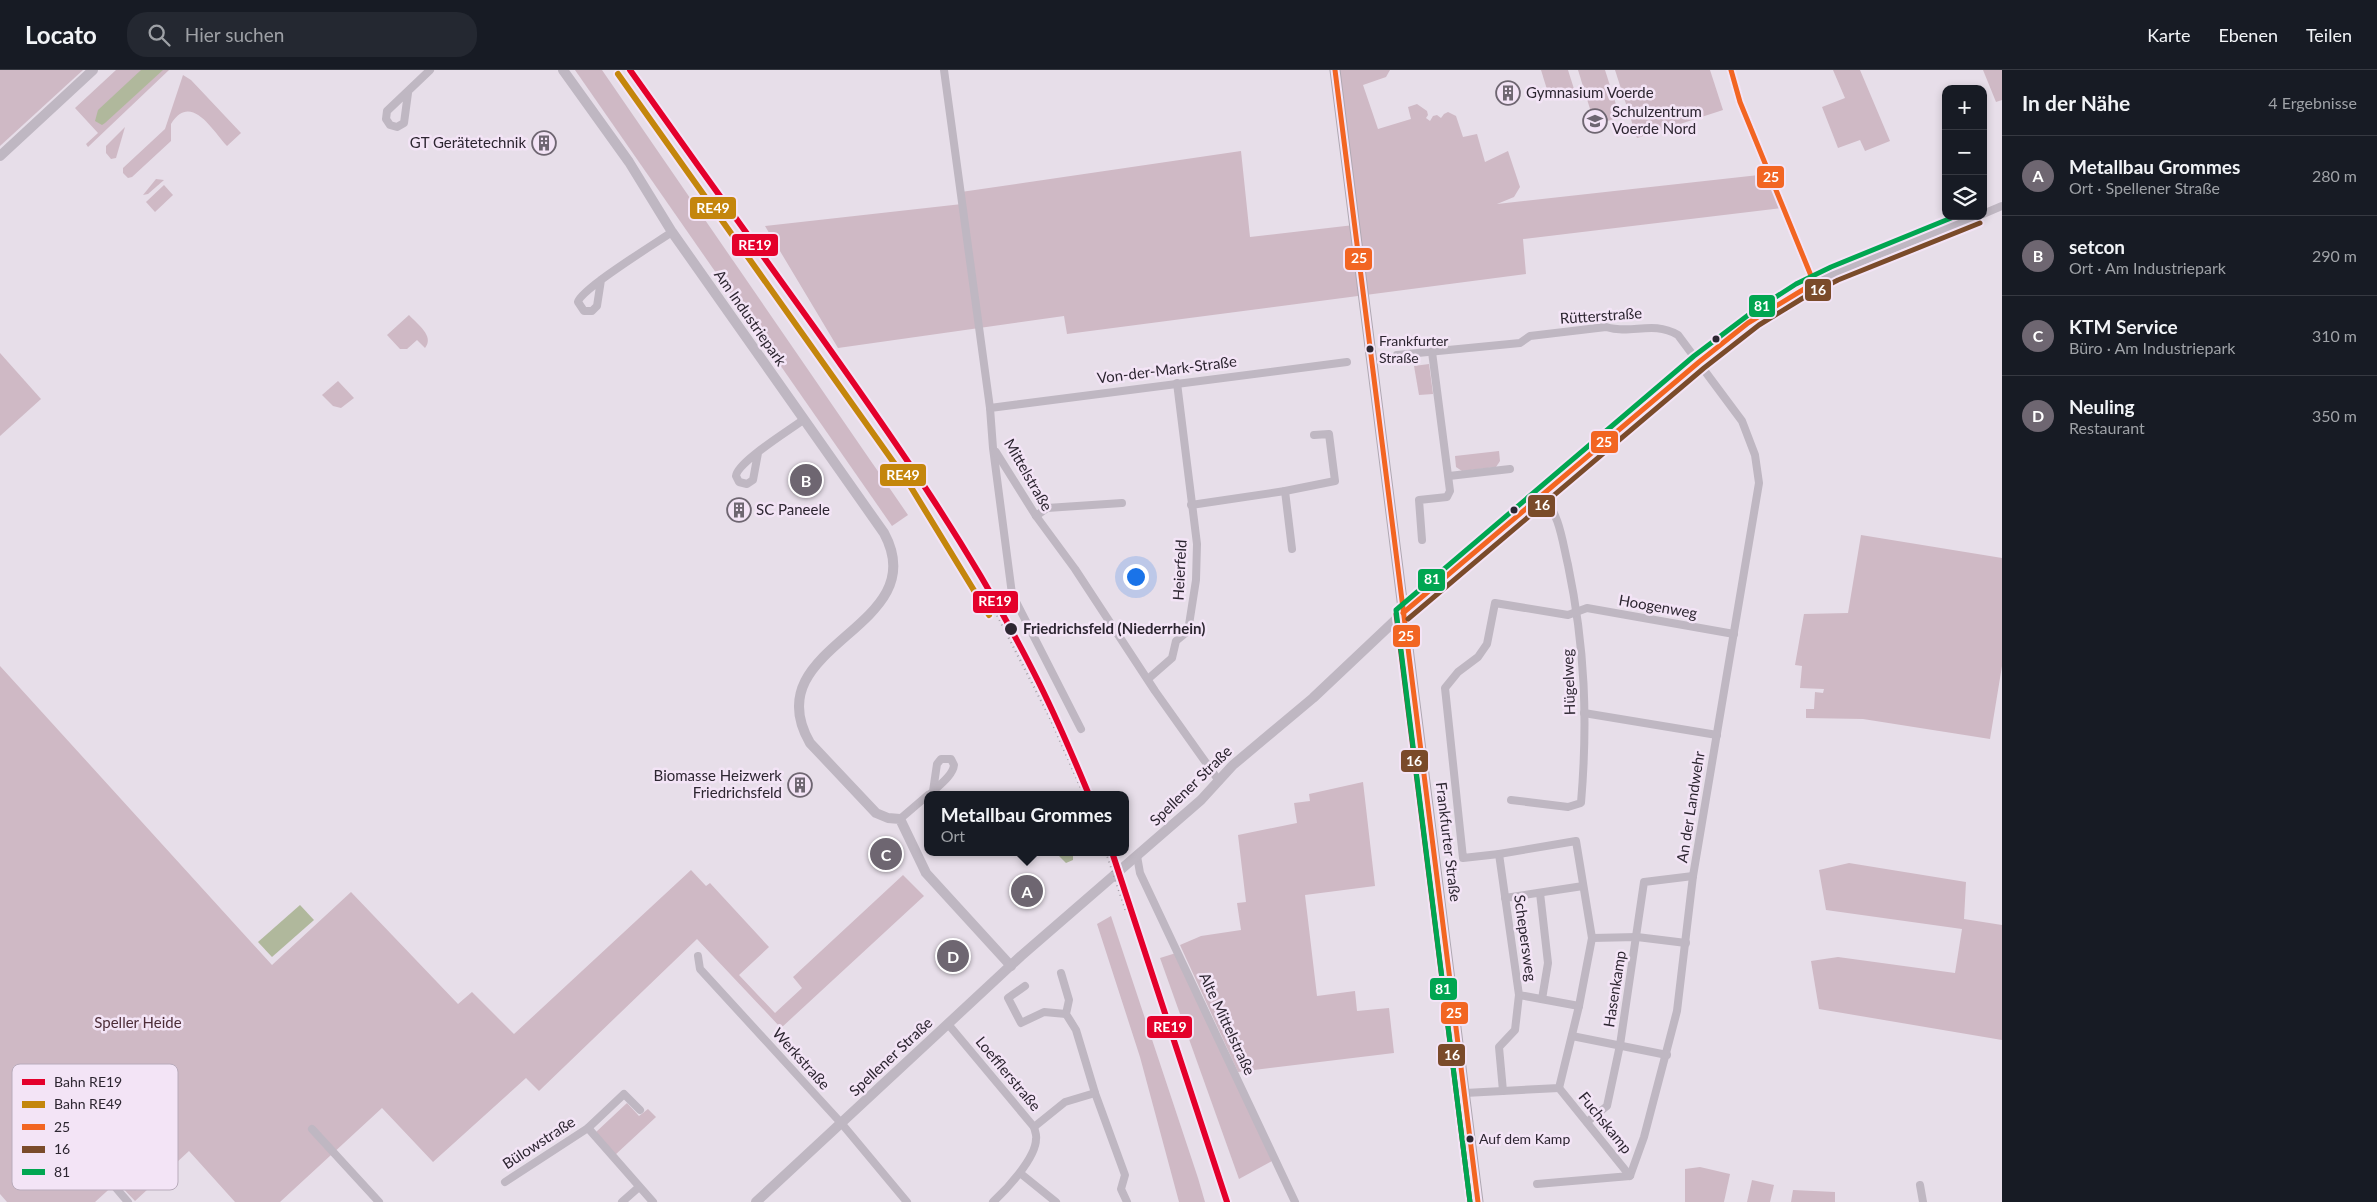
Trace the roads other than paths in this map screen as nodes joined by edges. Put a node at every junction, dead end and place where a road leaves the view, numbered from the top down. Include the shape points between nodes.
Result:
1 (93, 70) edge
2 (430, 70) edge
3 (563, 70) edge
4 (944, 70) edge
5 (1335, 70) edge
6 (1731, 70) edge
7 (408, 93) dead end
8 (0, 156) edge
9 (2002, 206) edge
10 (1987, 212) edge
11 (1967, 220) edge
12 (672, 232) junction
13 (601, 280) dead end
14 (1814, 283) junction
15 (1432, 352) junction
16 (1397, 355) dead end
17 (1347, 362) dead end
18 (1699, 362) junction
19 (1177, 382) junction
20 (990, 408) junction
21 (803, 420) junction
22 (1314, 435) dead end
23 (993, 448) junction
24 (758, 453) dead end
25 (1510, 469) dead end
26 (1449, 476) junction
27 (1285, 491) junction
28 (1542, 495) junction
29 (1122, 503) dead end
30 (1191, 505) junction
31 (1036, 516) junction
32 (1422, 540) dead end
33 (1292, 550) dead end
34 (1578, 612) junction
35 (1403, 613) junction
36 (1734, 634) junction
37 (1148, 679) junction
38 (1584, 713) junction
39 (1081, 729) dead end
40 (1717, 734) junction
41 (1219, 781) junction
42 (924, 799) edge
43 (1511, 800) dead end
44 (900, 819) junction
45 (1499, 854) junction
46 (1137, 856) junction
47 (1693, 876) junction
48 (1583, 886) junction
49 (1540, 893) junction
50 (1505, 898) junction
51 (1637, 937) junction
52 (1592, 938) junction
53 (1686, 943) junction
54 (698, 956) dead end
55 (1011, 966) junction
56 (1061, 973) dead end
57 (1025, 986) dead end
58 (1519, 995) junction
59 (1542, 999) junction
60 (1579, 1006) junction
61 (1066, 1014) junction
62 (948, 1024) junction
63 (1572, 1036) junction
64 (1620, 1045) junction
65 (1667, 1055) junction
66 (1559, 1088) junction
67 (1503, 1091) junction
68 (1095, 1092) junction
69 (1465, 1093) junction
70 (640, 1110) dead end
71 (1587, 1122) junction
72 (842, 1124) junction
73 (1034, 1127) junction
74 (588, 1128) junction
75 (312, 1129) dead end
76 (1020, 1173) junction
77 (1630, 1176) junction
78 (505, 1182) dead end
79 (1537, 1184) dead end
80 (1920, 1185) dead end
81 (639, 1187) junction
82 (118, 1190) edge
83 (128, 1202) edge
84 (379, 1202) edge
85 (622, 1202) edge
86 (653, 1202) edge
87 (756, 1202) edge
88 (907, 1202) edge
89 (993, 1202) edge
90 (1056, 1202) edge
91 (1127, 1202) edge
92 (1295, 1202) edge
93 (1478, 1202) edge
94 (1923, 1202) edge

1 - 8 street
2 - 7 street
3 - 12 street, Am Industriepark via 629,162
4 - 20 street, Mittelstraße
5 - 35 main road, Frankfurter Straße
6 - 14 street via 1740,102
9 - 10 street
11 - 14 street
12 - 13 street
12 - 21 street, Am Industriepark
14 - 18 street via 1748,323
15 - 16 street, Rütterstraße
15 - 18 street, Rütterstraße via 1520,343 1530,336 1606,327 1618,330 1653,326 1678,334
15 - 26 street
17 - 19 street, Von-der-Mark-Straße
18 - 28 street
18 - 36 street, An der Landwehr via 1742,421 1755,455 1759,482
19 - 20 street, Von-der-Mark-Straße
19 - 30 street, Heierfeld
20 - 23 street, Mittelstraße
21 - 24 street
21 - 44 street, Am Industriepark via 884,532 892,547 894,561 893,577 882,602 816,664 806,678 800,695 802,729 810,743 876,813
22 - 27 street via 1329,434 1336,481
23 - 31 street, Mittelstraße
23 - 39 street via 1012,594
25 - 26 street
26 - 32 street via 1447,497 1418,500
27 - 30 street
27 - 33 street
28 - 34 street, Hügelweg via 1557,517
28 - 35 street
29 - 31 street via 1047,508
30 - 37 street, Heierfeld via 1197,553 1188,631 1176,641 1172,658
31 - 37 street, Mittelstraße
34 - 36 street, Hoogenweg via 1588,608
34 - 38 street, Hügelweg via 1584,662
34 - 45 street, Hoogenweg via 1568,616 1495,603 1487,644 1445,688 1463,858
35 - 41 street, Spellener Straße
35 - 69 main road, Frankfurter Straße
36 - 40 street, An der Landwehr
37 - 41 street, Mittelstraße
38 - 40 street
38 - 43 street, Hügelweg via 1581,804 1568,807
40 - 47 street, An der Landwehr
41 - 46 street, Spellener Straße
42 - 44 street
44 - 55 street via 926,873
45 - 48 street via 1576,841
45 - 50 street, Schepersweg
46 - 55 street, Spellener Straße
46 - 92 street, Alte Mittelstraße via 1140,873
47 - 51 street, Hasenkamp via 1644,882
47 - 53 street, An der Landwehr
48 - 49 street
48 - 52 street
49 - 50 street
49 - 59 street via 1548,963
50 - 58 street, Schepersweg
51 - 52 street, Hasenkamp
51 - 53 street, Hasenkamp
51 - 64 street, Hasenkamp
52 - 60 street
53 - 65 street, An der Landwehr
54 - 72 street, Werkstraße via 700,969
55 - 62 street, Spellener Straße
56 - 61 street via 1069,1000
57 - 61 street via 1008,998 1021,1023 1044,1012
58 - 59 street, Schepersweg
58 - 67 street via 1514,1030 1499,1047
59 - 60 street, Schepersweg
60 - 63 street
61 - 68 street via 1076,1030
62 - 72 street, Spellener Straße
62 - 73 street, Loefflerstraße
63 - 64 street
63 - 66 street
64 - 65 street
64 - 71 street, Hasenkamp via 1607,1106
65 - 77 street, An der Landwehr
66 - 67 street
66 - 71 street, Fuchskamp
67 - 69 street
68 - 73 street via 1065,1102
68 - 91 street via 1125,1176 1121,1189
69 - 93 main road, Frankfurter Straße
70 - 74 street, Bülowstraße via 624,1094
71 - 77 street, Fuchskamp
72 - 87 street, Spellener Straße
72 - 88 street, Werkstraße
73 - 76 street, Loefflerstraße via 1037,1140
74 - 78 street, Bülowstraße
74 - 81 street, Bülowstraße
75 - 84 street
76 - 89 street, Loefflerstraße
76 - 90 street
77 - 79 street
80 - 94 street
81 - 85 street
81 - 86 street, Bülowstraße
82 - 83 street

